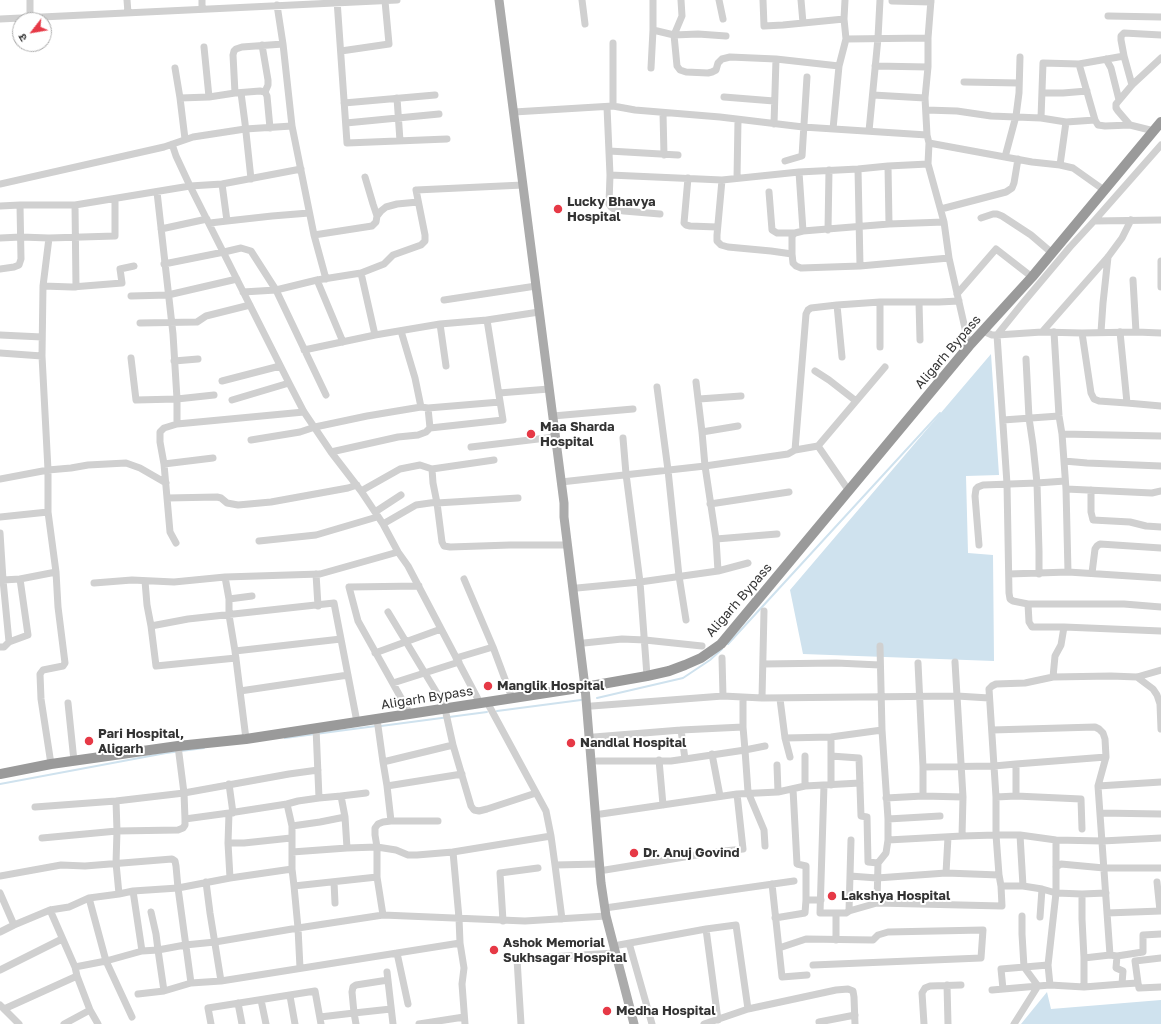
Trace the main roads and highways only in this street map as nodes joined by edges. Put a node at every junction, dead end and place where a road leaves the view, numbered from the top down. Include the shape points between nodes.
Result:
1 (499, 0) edge
2 (1161, 122) edge
3 (564, 503) junction
4 (587, 687) junction
5 (0, 774) edge
6 (600, 827) junction
7 (617, 949) junction
8 (634, 1024) edge
9 (640, 1024) edge

1 - 3 main road
2 - 4 highway, Aligarh Bypass via 1032,277 989,333 969,346 721,644 685,666
3 - 4 main road via 567,545
3 - 4 main road via 584,642
4 - 5 highway, Aligarh Bypass via 512,698 446,712 410,714 378,723 357,722 316,732 51,764
4 - 6 main road
4 - 6 main road via 592,706
6 - 7 main road via 607,910
7 - 8 main road
7 - 9 main road

